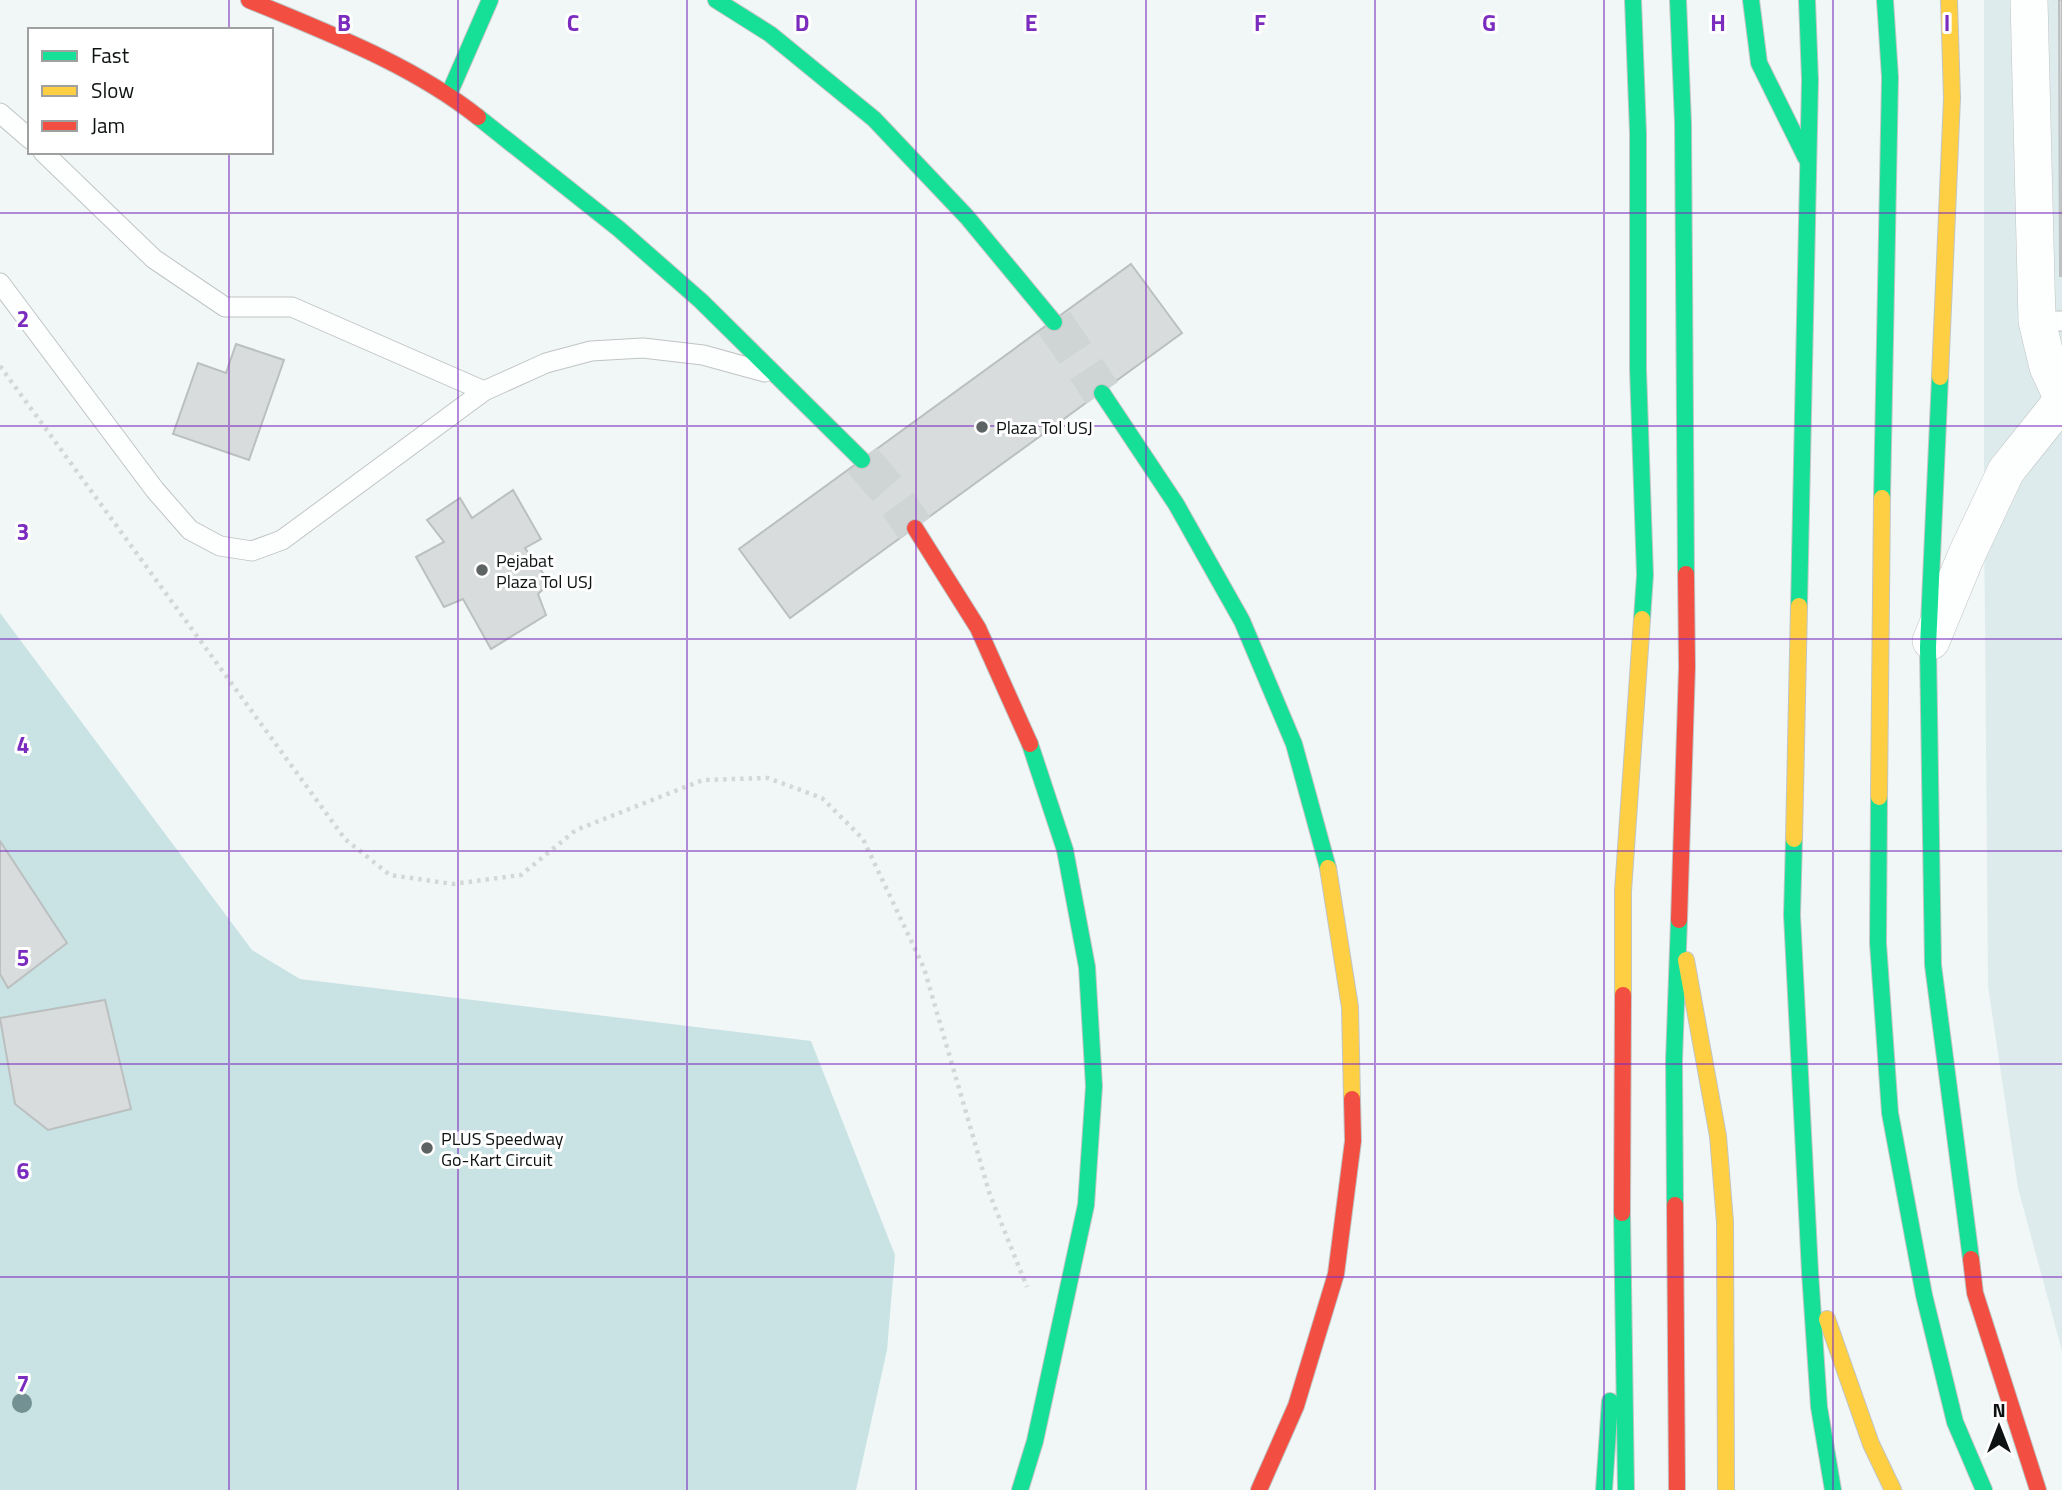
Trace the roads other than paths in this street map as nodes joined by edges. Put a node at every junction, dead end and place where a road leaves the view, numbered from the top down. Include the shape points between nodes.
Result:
1 (248, 0) edge
2 (491, 0) edge
3 (716, 0) edge
4 (1633, 0) edge
5 (1678, 0) edge
6 (1751, 0) edge
7 (1807, 0) edge
8 (1885, 0) edge
9 (1949, 0) edge
10 (2029, 0) edge
11 (449, 94) junction
12 (0, 113) edge
13 (28, 137) edge
14 (46, 154) edge
15 (1808, 163) junction
16 (0, 283) edge
17 (2050, 321) edge
18 (1054, 322) tunnel mouth
19 (779, 376) junction
20 (484, 391) junction
21 (1102, 393) tunnel mouth
22 (2062, 399) edge
23 (862, 460) tunnel mouth
24 (915, 528) tunnel mouth
25 (1928, 647) junction
26 (1679, 920) junction
27 (1622, 1213) junction
28 (1810, 1272) junction
29 (1020, 1490) edge
30 (1259, 1490) edge
31 (1604, 1490) edge
32 (1626, 1490) edge
33 (1677, 1490) edge
34 (1726, 1490) edge
35 (1833, 1490) edge
36 (1893, 1490) edge
37 (1984, 1490) edge
38 (2038, 1490) edge

1 - 11 main road via 343,39
2 - 11 main road
3 - 18 main road via 770,34 874,119 967,217
4 - 27 main road via 1637,369 1645,575 1623,891
5 - 26 main road via 1686,654
6 - 15 main road via 1759,63
7 - 15 main road
8 - 37 main road via 1890,77 1878,943 1890,1113 1924,1295 1955,1422
9 - 25 main road via 1952,98
10 - 17 street
11 - 19 main road via 620,229
12 - 13 lane
14 - 20 lane via 154,259 225,307 292,307
15 - 28 main road via 1792,915
16 - 20 lane via 155,491 190,530 220,546 252,551 282,541
17 - 22 street via 2048,367
19 - 20 lane via 703,355 643,348 591,351 546,363
19 - 23 main road
21 - 30 main road via 1176,504 1242,621 1294,744 1330,874 1350,1007 1353,1141 1336,1273 1296,1406
22 - 25 street via 2006,471
24 - 29 main road via 978,628 1028,737 1065,850 1087,967 1094,1086 1086,1205 1035,1441
25 - 38 main road via 1933,965 1975,1293
26 - 33 main road via 1674,1061
26 - 34 main road via 1718,1136 1724,1209
27 - 31 main road
27 - 32 main road
28 - 35 main road via 1819,1407
28 - 36 main road via 1871,1444

